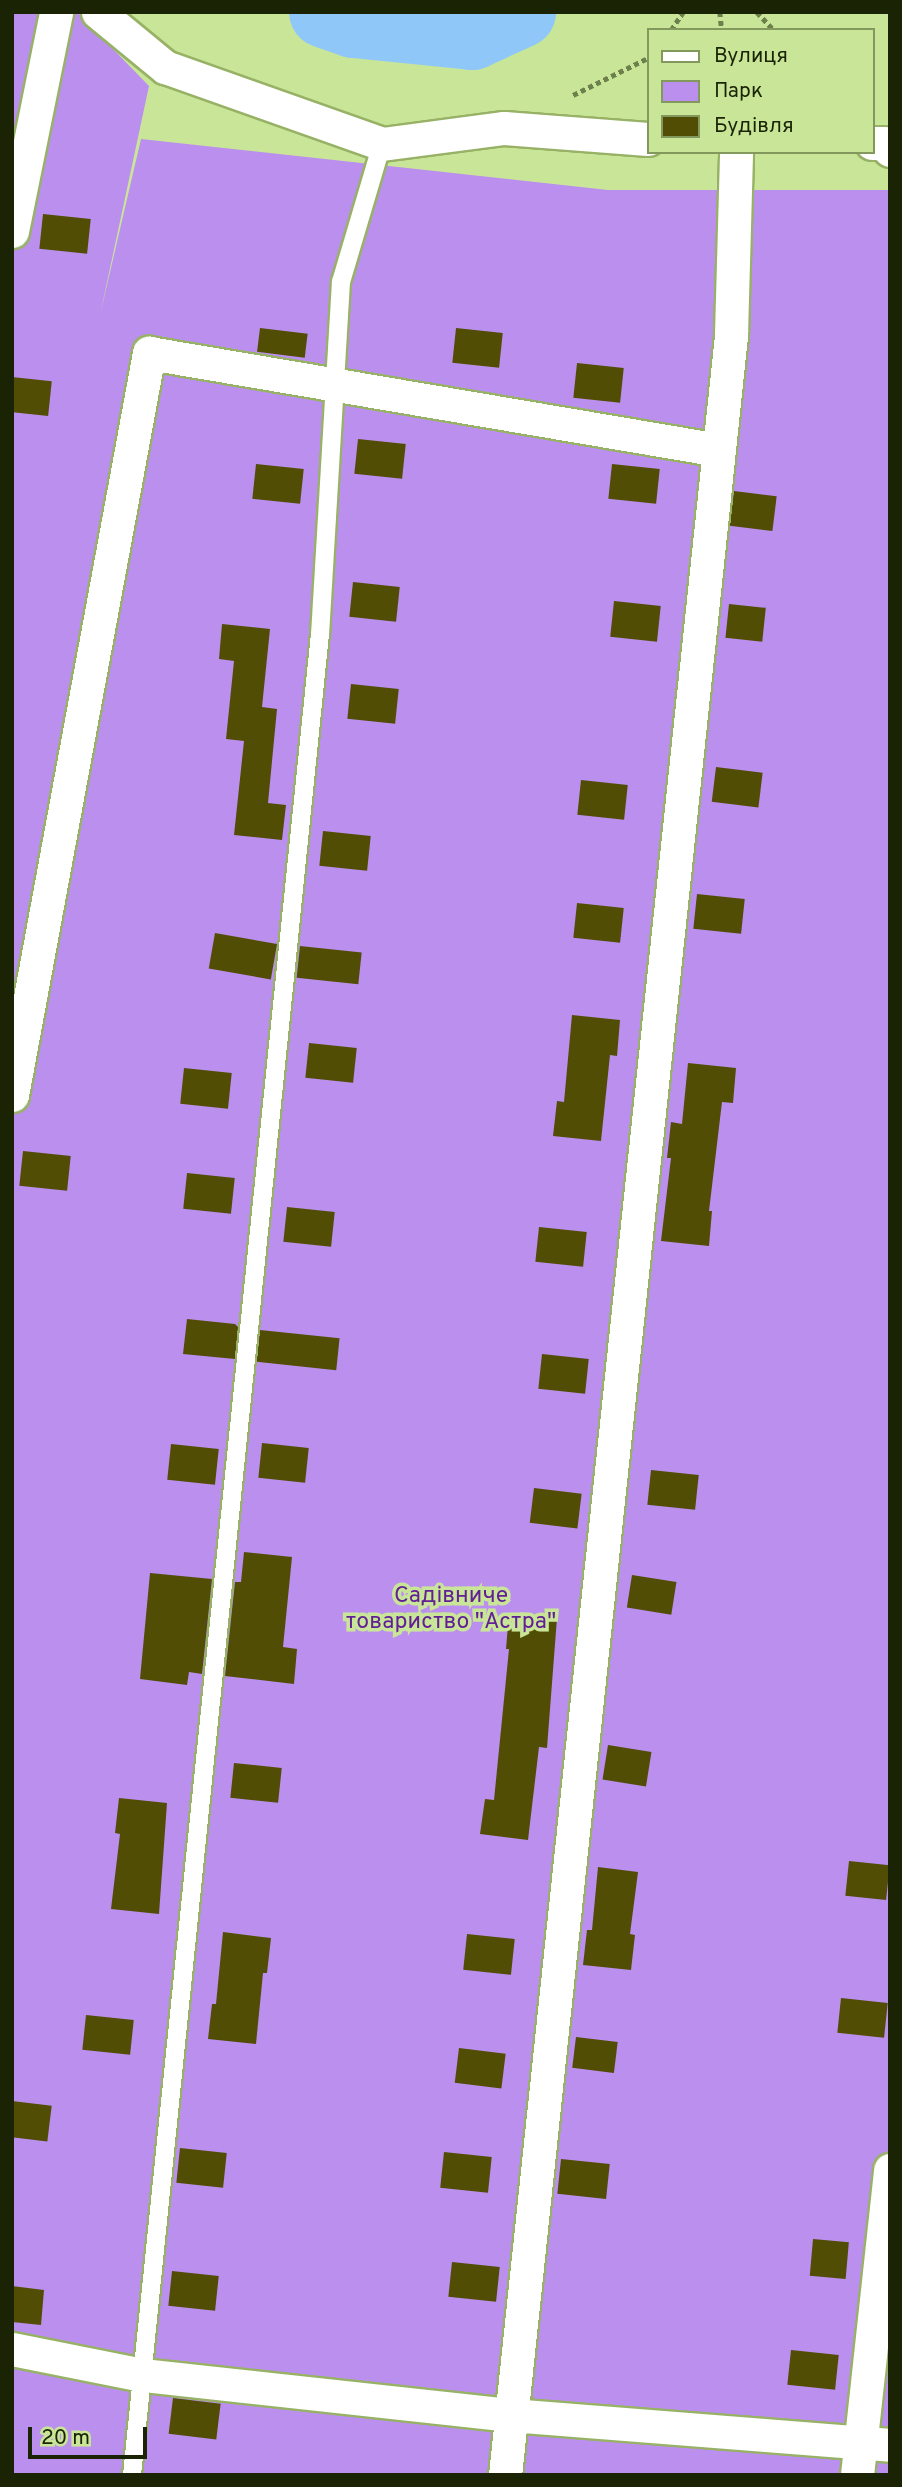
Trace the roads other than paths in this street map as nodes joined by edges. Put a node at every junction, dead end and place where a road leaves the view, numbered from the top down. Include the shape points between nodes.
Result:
1 (55, 12) edge
2 (98, 12) edge
3 (646, 139) edge
4 (874, 143) edge
5 (382, 144) junction
6 (890, 150) edge
7 (736, 154) edge
8 (12, 231) edge
9 (334, 386) junction
10 (719, 450) junction
11 (12, 1095) edge
12 (890, 2170) edge
13 (12, 2349) edge
14 (142, 2375) junction
15 (511, 2414) junction
16 (875, 2443) edge
17 (132, 2475) edge
18 (505, 2475) edge
19 (857, 2475) edge

1 - 8 street
2 - 5 street via 165,66
3 - 5 street via 504,128
4 - 6 street via 883,143
5 - 9 lane via 341,282
7 - 10 street via 731,334
9 - 10 street
9 - 11 street via 149,354
9 - 14 lane via 320,635
10 - 15 street
12 - 16 street
13 - 14 street
14 - 15 street
14 - 17 lane
15 - 16 street
15 - 18 street
16 - 19 street

